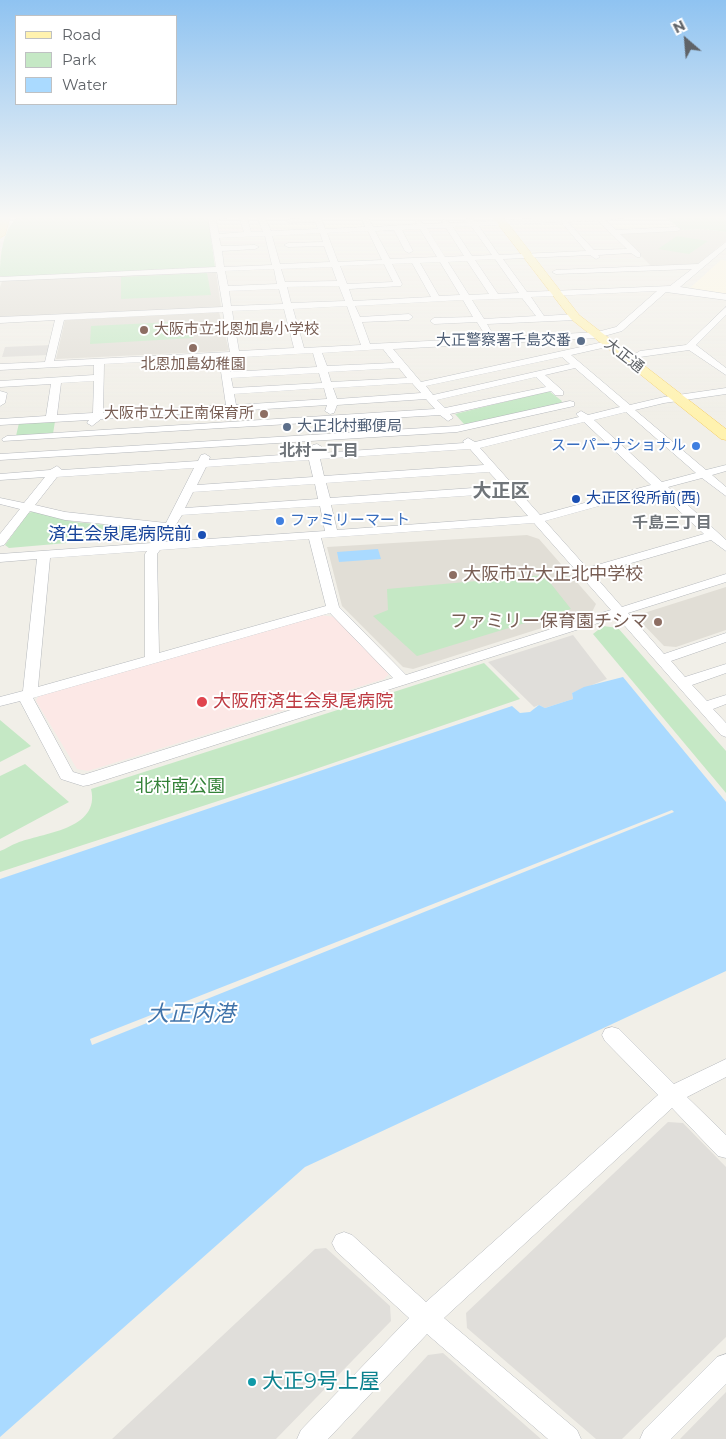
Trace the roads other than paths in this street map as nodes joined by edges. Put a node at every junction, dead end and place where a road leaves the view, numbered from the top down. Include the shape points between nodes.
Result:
1 (236, 284) edge
2 (314, 284) edge
3 (341, 284) edge
4 (397, 284) edge
5 (429, 284) edge
6 (459, 284) edge
7 (488, 284) edge
8 (517, 284) edge
9 (550, 284) edge
10 (565, 284) edge
11 (603, 284) edge
12 (644, 284) edge
13 (665, 284) edge
14 (678, 284) edge
15 (223, 286) junction
16 (283, 286) junction
17 (669, 288) junction
18 (397, 292) dead end
19 (557, 293) junction
20 (572, 293) junction
21 (258, 294) dead end
22 (318, 294) junction
23 (346, 295) junction
24 (495, 296) junction
25 (526, 296) junction
26 (726, 297) edge
27 (436, 298) junction
28 (468, 299) junction
29 (288, 306) junction
30 (260, 307) junction
31 (403, 308) dead end
32 (227, 309) junction
33 (726, 310) edge
34 (60, 317) junction
35 (409, 317) dead end
36 (575, 317) junction
37 (542, 319) junction
38 (0, 320) edge
39 (356, 320) junction
40 (481, 320) junction
41 (434, 321) dead end
42 (597, 335) junction
43 (610, 338) junction
44 (493, 341) junction
45 (386, 347) junction
46 (691, 347) junction
47 (367, 348) junction
48 (317, 351) junction
49 (300, 352) junction
50 (563, 353) junction
51 (640, 354) junction
52 (235, 355) junction
53 (223, 356) junction
54 (99, 362) junction
55 (49, 364) junction
56 (401, 364) junction
57 (577, 365) junction
58 (0, 367) edge
59 (323, 369) junction
60 (491, 369) junction
61 (726, 372) edge
62 (538, 374) junction
63 (226, 375) junction
64 (99, 378) junction
65 (508, 380) junction
66 (56, 381) junction
67 (417, 382) junction
68 (328, 386) junction
69 (553, 388) junction
70 (228, 391) junction
71 (726, 392) edge
72 (1, 393) edge
73 (695, 396) junction
74 (430, 397) junction
75 (678, 399) junction
76 (333, 403) junction
77 (570, 404) junction
78 (231, 408) junction
79 (628, 408) junction
80 (443, 412) junction
81 (98, 416) junction
82 (51, 419) junction
83 (586, 419) junction
84 (327, 420) junction
85 (726, 420) edge
86 (12, 421) junction
87 (0, 422) edge
88 (221, 426) junction
89 (457, 428) junction
90 (84, 434) junction
91 (726, 436) edge
92 (321, 437) junction
93 (3, 443) edge
94 (212, 444) junction
95 (473, 446) junction
96 (69, 453) junction
97 (314, 456) junction
98 (0, 457) edge
99 (201, 464) junction
100 (492, 468) junction
101 (726, 468) edge
102 (53, 474) junction
103 (704, 474) junction
104 (0, 477) edge
105 (320, 480) junction
106 (658, 486) junction
107 (189, 489) junction
108 (510, 489) junction
109 (726, 493) edge
110 (0, 501) edge
111 (325, 502) junction
112 (28, 507) junction
113 (178, 512) junction
114 (537, 519) junction
115 (0, 521) edge
116 (16, 522) junction
117 (170, 527) junction
118 (332, 533) junction
119 (314, 534) junction
120 (713, 535) junction
121 (2, 538) edge
122 (157, 547) junction
123 (726, 547) edge
124 (44, 555) junction
125 (0, 558) edge
126 (584, 573) junction
127 (726, 578) edge
128 (333, 608) junction
129 (620, 612) junction
130 (726, 638) edge
131 (152, 659) junction
132 (662, 659) junction
133 (726, 668) edge
134 (403, 680) junction
135 (683, 683) junction
136 (27, 695) junction
137 (726, 699) edge
138 (0, 702) edge
139 (704, 707) junction
140 (726, 732) edge
141 (612, 1035) dead end
142 (726, 1067) edge
143 (672, 1095) junction
144 (726, 1149) edge
145 (344, 1243) dead end
146 (426, 1318) junction
147 (726, 1366) edge
148 (310, 1439) edge
149 (568, 1439) edge
150 (653, 1439) edge

1 - 15 street
2 - 22 street
3 - 23 street
4 - 23 street
5 - 27 street
6 - 28 street
7 - 24 street
8 - 25 street
9 - 19 main road, 大正通
10 - 20 main road, 大正通
11 - 20 street
12 - 17 street
13 - 17 street
14 - 17 street
15 - 16 street
15 - 32 street
16 - 22 street
16 - 29 street
17 - 26 street
17 - 43 street
18 - 23 street
19 - 20 street
19 - 25 street
19 - 36 main road, 大正通
20 - 43 main road, 大正通
21 - 30 street
22 - 23 street
22 - 23 street
22 - 29 street
23 - 27 street
23 - 31 street
23 - 39 street
24 - 25 street
24 - 28 street
25 - 28 street
25 - 37 street
27 - 28 street
28 - 40 street
29 - 30 street
29 - 49 street
30 - 32 street
32 - 34 street
32 - 52 street
33 - 46 street
34 - 38 street
34 - 55 street
35 - 39 street
36 - 37 street
36 - 42 main road, 大正通
37 - 40 street
39 - 47 street
40 - 41 street
40 - 44 street
42 - 43 main road, 大正通
42 - 44 street
43 - 50 street
43 - 51 main road, 大正通
43 - 75 main road, 大正通
44 - 45 street
45 - 47 street
45 - 56 street
46 - 51 street
46 - 61 street
47 - 48 street
48 - 49 street
48 - 59 street
49 - 52 street
50 - 57 street
50 - 60 street
51 - 73 main road, 大正通
52 - 53 street
53 - 54 street
53 - 63 street
54 - 55 street
54 - 64 street
55 - 58 street
56 - 59 street
56 - 67 street
57 - 62 street
57 - 79 street
59 - 63 street
59 - 68 street
60 - 65 street
60 - 67 street
62 - 65 street
62 - 69 street
63 - 70 street
64 - 66 street
64 - 81 street
65 - 74 street
66 - 72 street
66 - 82 street
67 - 68 street
67 - 74 street
68 - 70 street
68 - 76 street
69 - 77 street
69 - 80 street
70 - 78 street
71 - 73 street
73 - 75 street
73 - 85 main road, 大正通
74 - 76 street
74 - 80 street
75 - 79 street
75 - 91 main road, 大正通
76 - 78 street
76 - 84 street
77 - 83 street
77 - 89 street
78 - 81 street
78 - 88 street
79 - 83 street
79 - 103 street
80 - 84 street
80 - 89 street
81 - 82 street
81 - 90 street
82 - 86 street
83 - 95 street
83 - 106 street
84 - 88 street
84 - 92 street
86 - 87 street
86 - 93 street
88 - 90 street
88 - 94 street
89 - 92 street
89 - 95 street
90 - 93 street
90 - 96 street
92 - 94 street
92 - 97 street
94 - 96 street
94 - 99 street
95 - 97 street
95 - 100 street
96 - 98 street
96 - 102 street
97 - 99 street
97 - 105 street
99 - 102 street
99 - 107 street
100 - 105 street
100 - 108 street
101 - 103 street
102 - 104 street
102 - 112 street
103 - 106 street
103 - 109 street
105 - 107 street
105 - 111 street
106 - 114 street
106 - 120 street
107 - 113 street
108 - 111 street
108 - 114 street
110 - 112 street
111 - 113 street
111 - 118 street
112 - 116 street
112 - 117 street via 65,516
113 - 117 street
114 - 118 street
114 - 126 street
115 - 116 street
116 - 121 street
117 - 122 street
118 - 119 street
119 - 122 street
119 - 128 street
120 - 123 street
120 - 126 street
122 - 124 street
122 - 131 street via 151,554
124 - 125 street
124 - 136 street
126 - 129 street
127 - 129 street
128 - 131 street
128 - 134 street
129 - 132 street
129 - 134 street
130 - 132 street
131 - 136 street
132 - 135 street
133 - 135 street
134 - 136 street via 83,781 67,775
135 - 139 street
136 - 138 street
137 - 139 street
139 - 140 street
141 - 143 street
142 - 143 street
143 - 144 street
143 - 146 street
145 - 146 street
146 - 148 street
146 - 149 street
147 - 150 street

